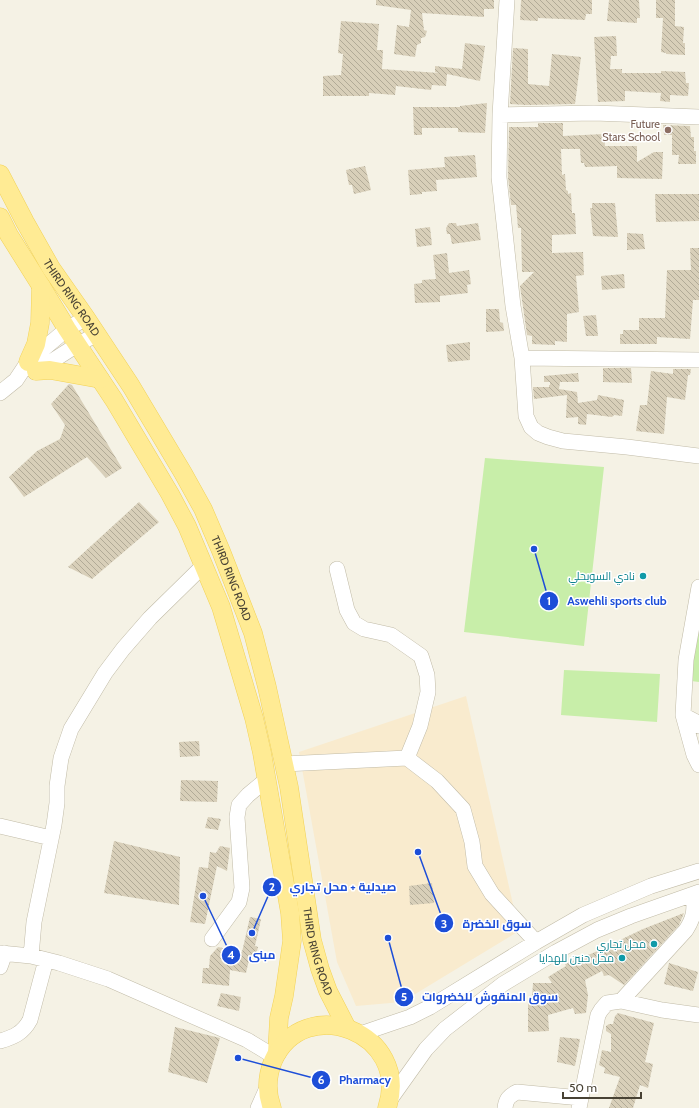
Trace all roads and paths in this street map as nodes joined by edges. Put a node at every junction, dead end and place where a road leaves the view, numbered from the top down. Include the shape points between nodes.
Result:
1 (507, 0) edge
2 (500, 115) junction
3 (699, 117) edge
4 (0, 174) edge
5 (0, 217) edge
6 (41, 286) junction
7 (86, 318) junction
8 (67, 329) junction
9 (97, 334) junction
10 (77, 345) junction
11 (522, 358) junction
12 (699, 360) edge
13 (32, 367) junction
14 (100, 379) junction
15 (0, 393) edge
16 (699, 456) edge
17 (204, 566) junction
18 (337, 569) dead end
19 (699, 587) edge
20 (682, 715) junction
21 (699, 726) edge
22 (407, 758) junction
23 (284, 764) junction
24 (699, 765) edge
25 (266, 780) junction
26 (0, 826) edge
27 (51, 838) junction
28 (699, 871) edge
29 (696, 893) edge
30 (212, 939) dead end
31 (536, 942) junction
32 (30, 956) junction
33 (2, 958) edge
34 (46, 960) junction
35 (621, 1001) junction
36 (699, 1014) edge
37 (354, 1031) junction
38 (0, 1041) edge
39 (276, 1055) junction
40 (268, 1088) junction
41 (580, 1103) edge
42 (388, 1105) edge
43 (258, 1108) edge
44 (272, 1108) edge
45 (505, 1108) edge

1 - 2 street
2 - 3 street via 594,113
2 - 11 street via 498,177 513,306
4 - 7 main road, THIRD RING ROAD via 51,268
5 - 6 main road, THIRD RING ROAD
6 - 8 main road, THIRD RING ROAD
6 - 13 main road via 40,323
7 - 8 street
7 - 9 main road, THIRD RING ROAD
8 - 10 main road, THIRD RING ROAD
8 - 13 street
9 - 10 street
9 - 23 main road, THIRD RING ROAD via 135,392 203,509 253,634
10 - 13 street
10 - 14 main road, THIRD RING ROAD
11 - 12 street
11 - 16 street via 526,416 531,427 538,433 563,441
13 - 14 main road
13 - 15 street
14 - 17 main road, THIRD RING ROAD via 170,494
17 - 25 main road, THIRD RING ROAD via 221,607 252,712
17 - 27 street via 150,618 123,649 105,673 71,729 61,758
18 - 22 street via 347,610 354,623 364,629 391,635 421,656 427,675 428,692 420,726
19 - 20 street via 686,660
20 - 21 street
20 - 24 street
22 - 23 street
22 - 31 street via 437,781 463,809 472,842 475,866 492,894
23 - 37 main road, THIRD RING ROAD via 312,940 328,991
25 - 30 street via 239,805 237,817 242,888 239,902
25 - 39 main road, THIRD RING ROAD via 290,913 292,941 279,1018
26 - 27 street
27 - 32 street via 34,922
28 - 31 street via 651,886 583,914
29 - 35 street via 694,916 686,930
29 - 42 street via 597,930 503,984 445,1029 426,1049
31 - 37 street via 410,1017
32 - 33 street
32 - 34 street
34 - 38 street via 26,1028
34 - 39 street via 88,972 135,990
35 - 36 street via 662,1010
35 - 41 street via 607,1003 598,1015
37 - 39 main road via 336,1025 309,1028 285,1043
37 - 42 main road via 373,1043 382,1056 388,1070 390,1086
39 - 40 main road, THIRD RING ROAD via 271,1067
40 - 43 street
40 - 44 main road, THIRD RING ROAD
41 - 45 street via 517,1092 506,1100

